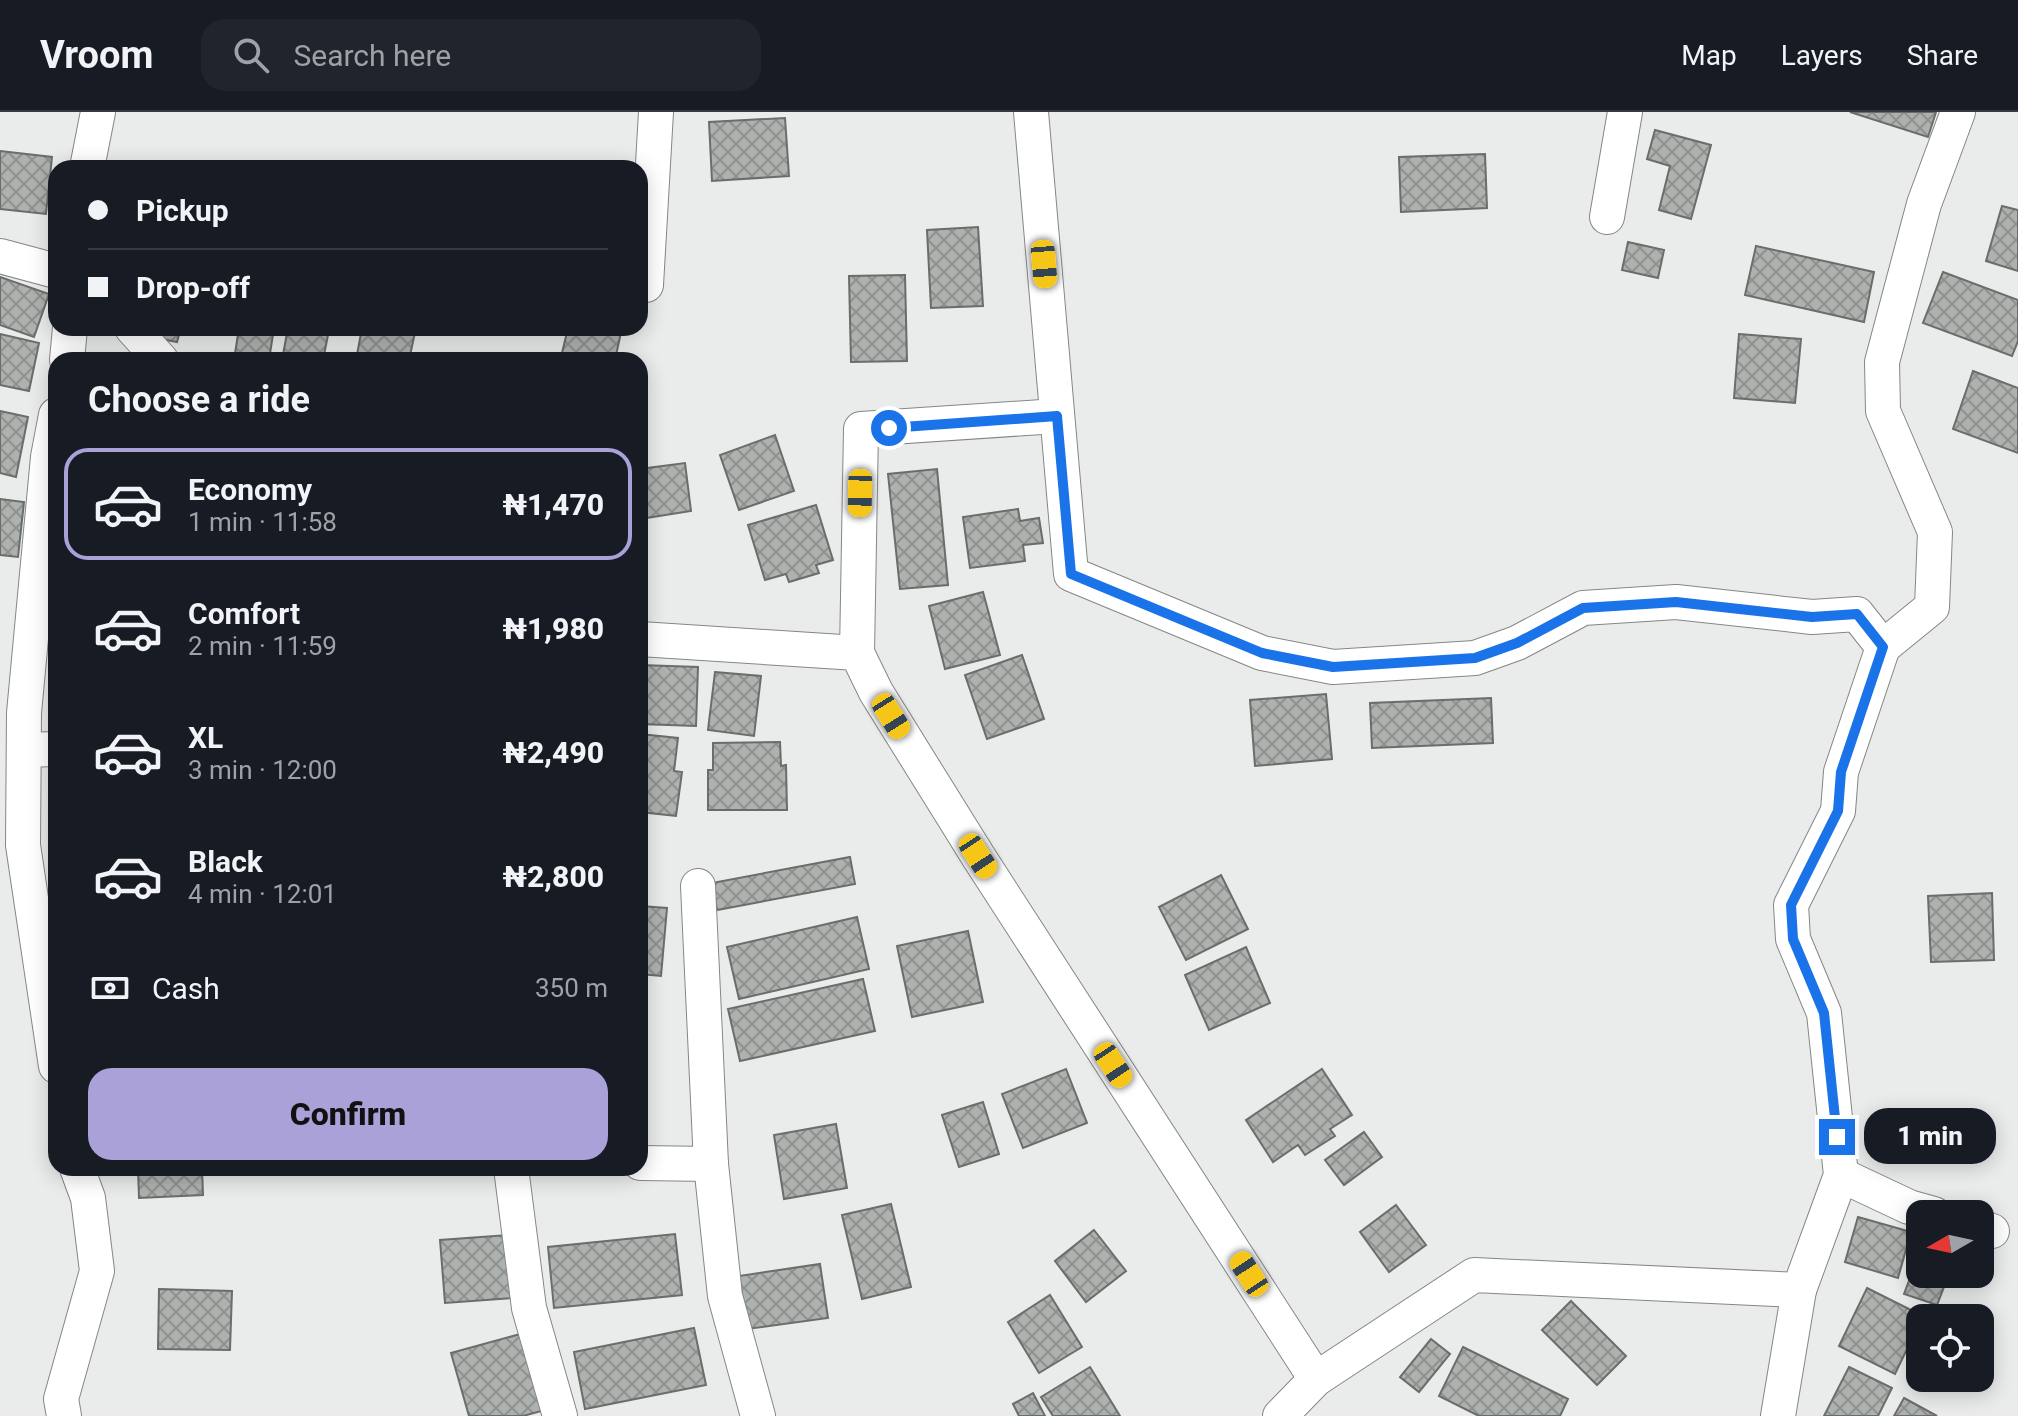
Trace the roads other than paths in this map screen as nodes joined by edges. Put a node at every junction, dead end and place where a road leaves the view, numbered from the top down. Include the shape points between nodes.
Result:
1 (98, 112) edge
2 (656, 112) edge
3 (1031, 112) edge
4 (1625, 112) edge
5 (1958, 112) edge
6 (89, 160) edge
7 (1607, 217) dead end
8 (648, 250) edge
9 (0, 256) edge
10 (48, 269) edge
11 (139, 336) edge
12 (154, 352) edge
13 (1057, 416) junction
14 (48, 457) edge
15 (648, 640) edge
16 (1883, 647) junction
17 (857, 653) junction
18 (12, 713) edge
19 (40, 750) edge
20 (698, 886) dead end
21 (48, 1012) edge
22 (648, 1163) edge
23 (711, 1164) junction
24 (1841, 1175) junction
25 (80, 1176) edge
26 (512, 1176) edge
27 (1906, 1206) edge
28 (1799, 1290) junction
29 (1316, 1379) junction
30 (64, 1416) edge
31 (560, 1416) edge
32 (758, 1416) edge
33 (1280, 1416) edge
34 (1778, 1416) edge

1 - 6 street
2 - 8 street
3 - 13 street
4 - 7 street
5 - 16 street via 1924,204 1882,362 1883,411 1935,532 1932,607
9 - 10 street
11 - 12 street
13 - 16 street via 1071,574 1262,653 1333,667 1475,658 1517,643 1583,608 1676,602 1812,617 1857,614
13 - 17 street via 861,429
14 - 18 street
15 - 17 street
16 - 24 street via 1841,772 1838,811 1791,905 1793,939 1824,1013
17 - 29 street via 978,856
18 - 19 street
19 - 21 street via 23,845
20 - 23 street
22 - 23 street
23 - 32 street via 725,1296
24 - 27 street
24 - 28 street
25 - 30 street via 88,1198 97,1271 61,1399
26 - 31 street via 529,1308
28 - 29 street via 1474,1275
28 - 34 street
29 - 33 street

